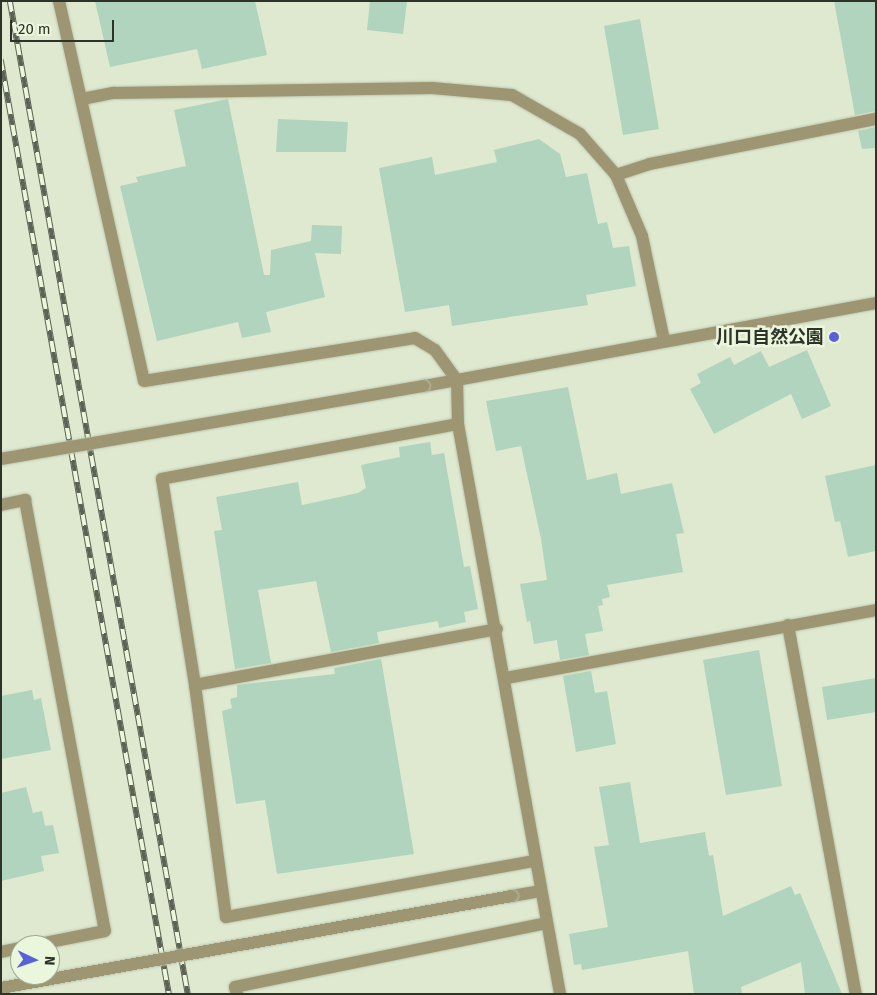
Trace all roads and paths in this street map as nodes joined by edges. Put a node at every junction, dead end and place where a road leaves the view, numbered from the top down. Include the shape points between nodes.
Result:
1 (59, 1) edge
2 (82, 99) junction
3 (876, 119) edge
4 (616, 175) junction
5 (876, 303) edge
6 (664, 340) junction
7 (457, 380) junction
8 (458, 424) junction
9 (1, 459) edge
10 (1, 504) edge
11 (876, 610) edge
12 (788, 625) junction
13 (497, 629) junction
14 (506, 678) junction
15 (195, 685) junction
16 (534, 860) junction
17 (540, 891) junction
18 (546, 924) junction
19 (60, 940) edge
20 (1, 988) edge
21 (237, 994) edge
22 (560, 994) edge
23 (856, 994) edge

1 - 2 street
2 - 4 street via 114,93 432,88 512,95 580,134
2 - 7 street via 144,381 415,338 435,350
3 - 4 street via 650,164
4 - 6 street via 642,236
5 - 6 street
6 - 7 street
7 - 8 street
7 - 9 street, bridge
8 - 13 street
8 - 15 street via 162,479
10 - 19 street via 25,500 105,931
11 - 12 street
12 - 14 street
12 - 23 street
13 - 14 street
13 - 15 street
14 - 16 street
15 - 16 street via 226,917
16 - 17 street
17 - 18 street
17 - 20 street, bridge
18 - 21 street via 235,987
18 - 22 street

